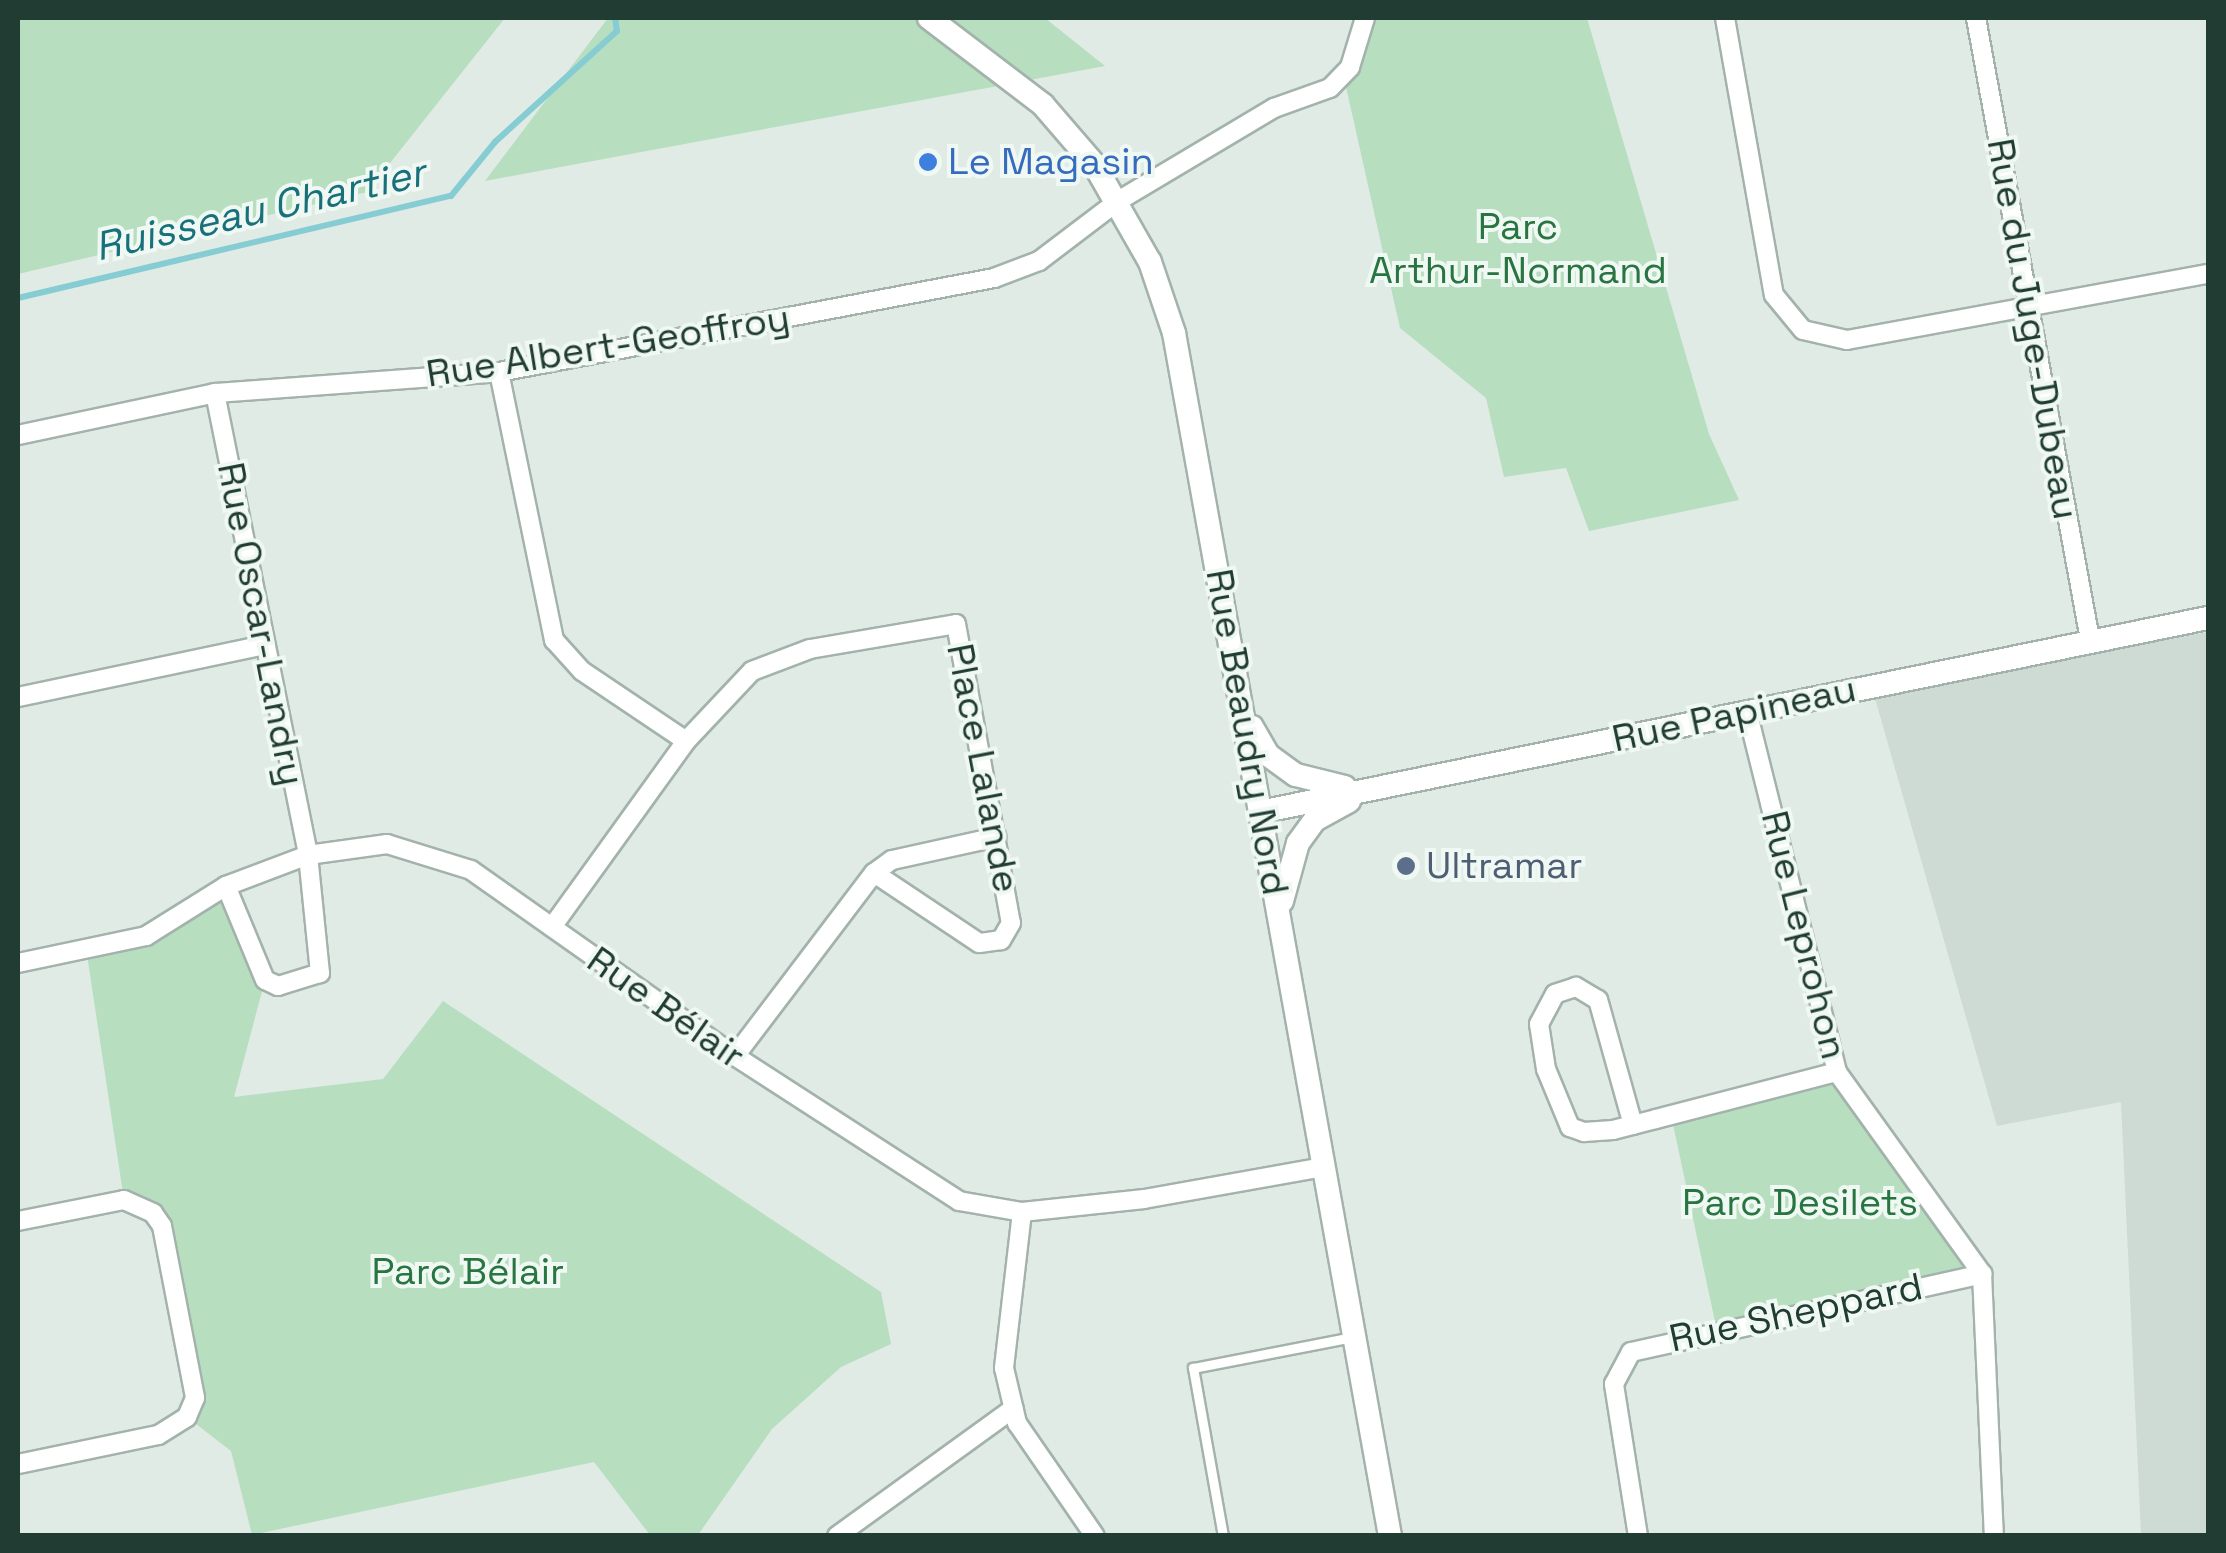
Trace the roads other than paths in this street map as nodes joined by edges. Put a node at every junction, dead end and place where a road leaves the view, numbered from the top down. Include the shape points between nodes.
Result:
1 (929, 18) edge
2 (1366, 18) edge
3 (1725, 18) edge
4 (1980, 18) edge
5 (1118, 201) junction
6 (2208, 274) edge
7 (2028, 307) junction
8 (499, 372) junction
9 (215, 392) junction
10 (18, 435) edge
11 (2208, 618) edge
12 (2090, 640) junction
13 (266, 645) junction
14 (1236, 673) junction
15 (18, 697) edge
16 (1747, 711) junction
17 (686, 741) junction
18 (1384, 786) junction
19 (1260, 812) junction
20 (996, 837) junction
21 (308, 856) junction
22 (874, 873) junction
23 (226, 886) junction
24 (1280, 924) junction
25 (552, 928) junction
26 (18, 963) edge
27 (735, 1056) junction
28 (1837, 1072) junction
29 (1632, 1125) junction
30 (1324, 1167) junction
31 (1022, 1212) junction
32 (18, 1221) edge
33 (1982, 1274) junction
34 (1354, 1336) junction
35 (1014, 1408) junction
36 (18, 1464) edge
37 (837, 1536) edge
38 (1095, 1536) edge
39 (1223, 1536) edge
40 (1390, 1536) edge
41 (1638, 1536) edge
42 (1994, 1536) edge

1 - 5 main road, Rue Beaudry Nord via 1044,105
2 - 5 street, Rue Albert-Geoffroy via 1350,66 1330,88 1274,108
3 - 7 street via 1774,296 1790,323 1847,340
4 - 7 street, Rue du Juge-Dubeau
5 - 8 street, Rue Albert-Geoffroy via 1039,261 994,278
5 - 14 main road, Rue Beaudry Nord via 1150,262 1174,332
6 - 7 street
7 - 12 street, Rue du Juge-Dubeau
8 - 9 street, Rue Albert-Geoffroy
8 - 17 street via 554,640 582,671
9 - 10 street, Rue Albert-Geoffroy
9 - 13 street, Rue Oscar-Landry
11 - 12 main road, Rue Papineau
12 - 16 main road, Rue Papineau
13 - 15 street
13 - 21 street, Rue Oscar-Landry
14 - 18 main road via 1245,710 1268,755 1326,786
14 - 19 main road, Rue Beaudry Nord
16 - 18 main road, Rue Papineau
16 - 28 street, Rue Leprohon
17 - 20 street, Place Lalande via 752,672 778,658 956,624
17 - 25 street
18 - 19 main road, Rue Papineau
18 - 24 main road via 1315,820 1283,878
19 - 24 main road, Rue Beaudry Nord
20 - 22 street via 892,860
20 - 22 street, Place Lalande via 1011,923 1001,940 988,945
21 - 23 street, Rue Bélair
21 - 23 street, Rue Oscar-Landry via 320,973 278,986 265,980
21 - 25 street, Rue Bélair via 387,844 421,851 471,870
22 - 27 street
23 - 26 street, Rue Bélair via 146,936
24 - 30 main road, Rue Beaudry Nord
25 - 27 street, Rue Bélair
27 - 31 street, Rue Bélair via 930,1188 959,1201
28 - 29 street
28 - 33 street, Rue Leprohon
29 - 29 street via 1598,1000 1576,986 1555,994 1540,1035 1570,1128
30 - 31 street, Rue Bélair via 1144,1199
30 - 34 main road, Rue Beaudry Nord
31 - 35 street via 1004,1368
32 - 36 street via 124,1200 153,1214 162,1226 195,1398 186,1417 158,1435
33 - 41 street, Rue Sheppard via 1646,1344 1614,1384
33 - 42 street
34 - 39 lane via 1193,1368
34 - 40 main road, Rue Beaudry Nord
35 - 37 street
35 - 38 street via 1049,1476

